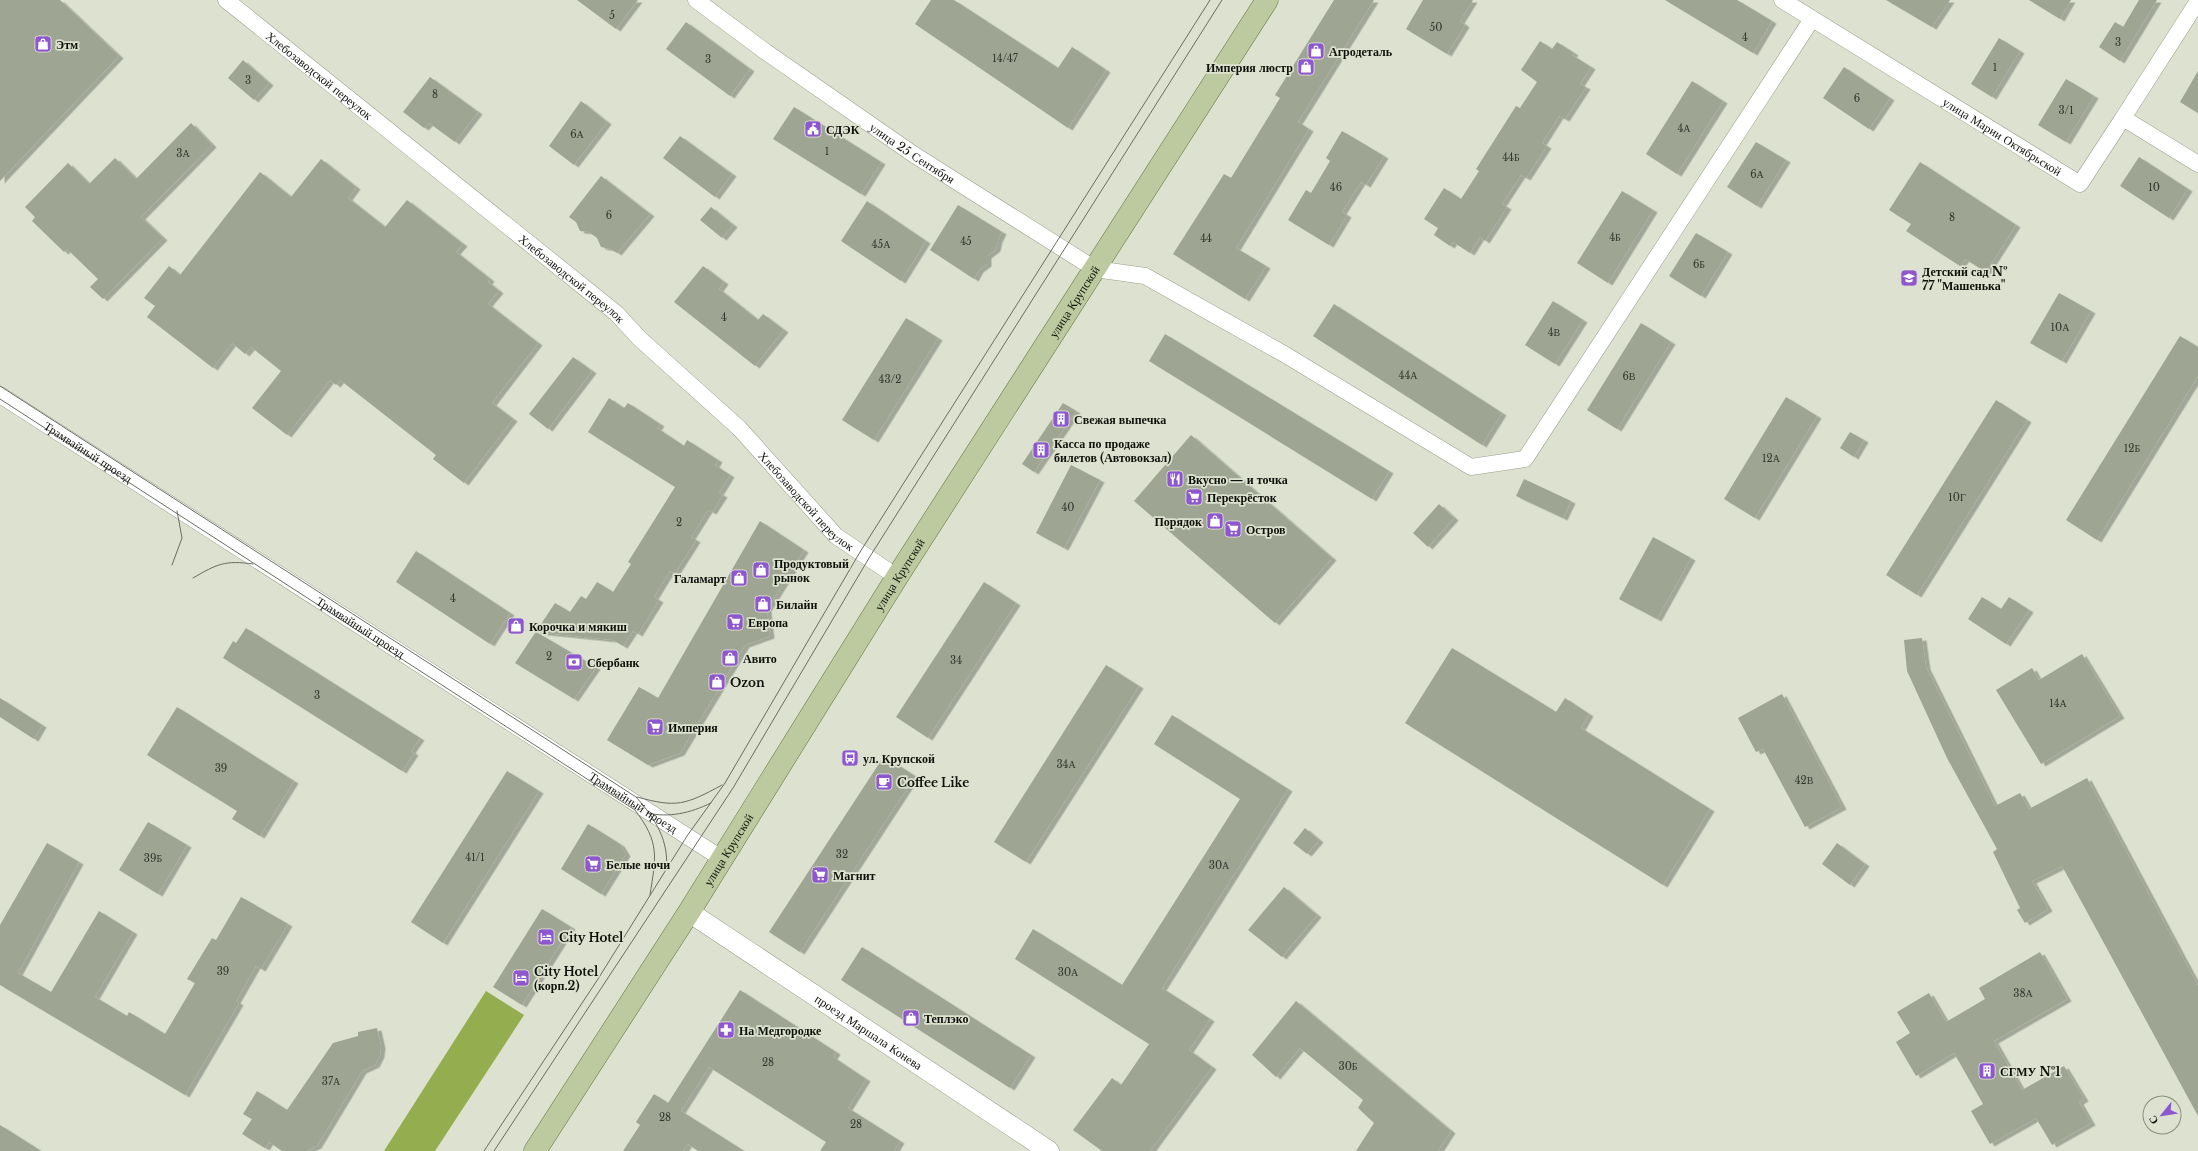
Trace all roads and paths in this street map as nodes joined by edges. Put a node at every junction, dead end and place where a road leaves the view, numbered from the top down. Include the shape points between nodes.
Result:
1 (226, 0) edge
2 (696, 0) edge
3 (1267, 0) edge
4 (1782, 0) edge
5 (2198, 1) edge
6 (1812, 19) junction
7 (2123, 118) junction
8 (2198, 164) edge
9 (1095, 269) junction
10 (0, 395) edge
11 (897, 577) junction
12 (721, 858) junction
13 (689, 912) junction
14 (535, 1151) edge
15 (1049, 1151) edge

1 - 11 street, Хлебозаводской переулок via 616,314 640,339 739,428 836,536
2 - 9 street, улица 25 Сентября via 913,154
3 - 9 main road, улица Крупской
4 - 6 street, улица Марии Октябрьской
5 - 7 street
6 - 7 street, улица Марии Октябрьской via 2080,184
6 - 9 street via 1525,459 1471,467 1284,354 1145,276
7 - 8 street
9 - 11 main road, улица Крупской
10 - 12 street, Трамвайный проезд
11 - 12 main road, улица Крупской
12 - 13 main road, улица Крупской
13 - 14 main road, улица Крупской
13 - 15 street, проезд Маршала Конева

